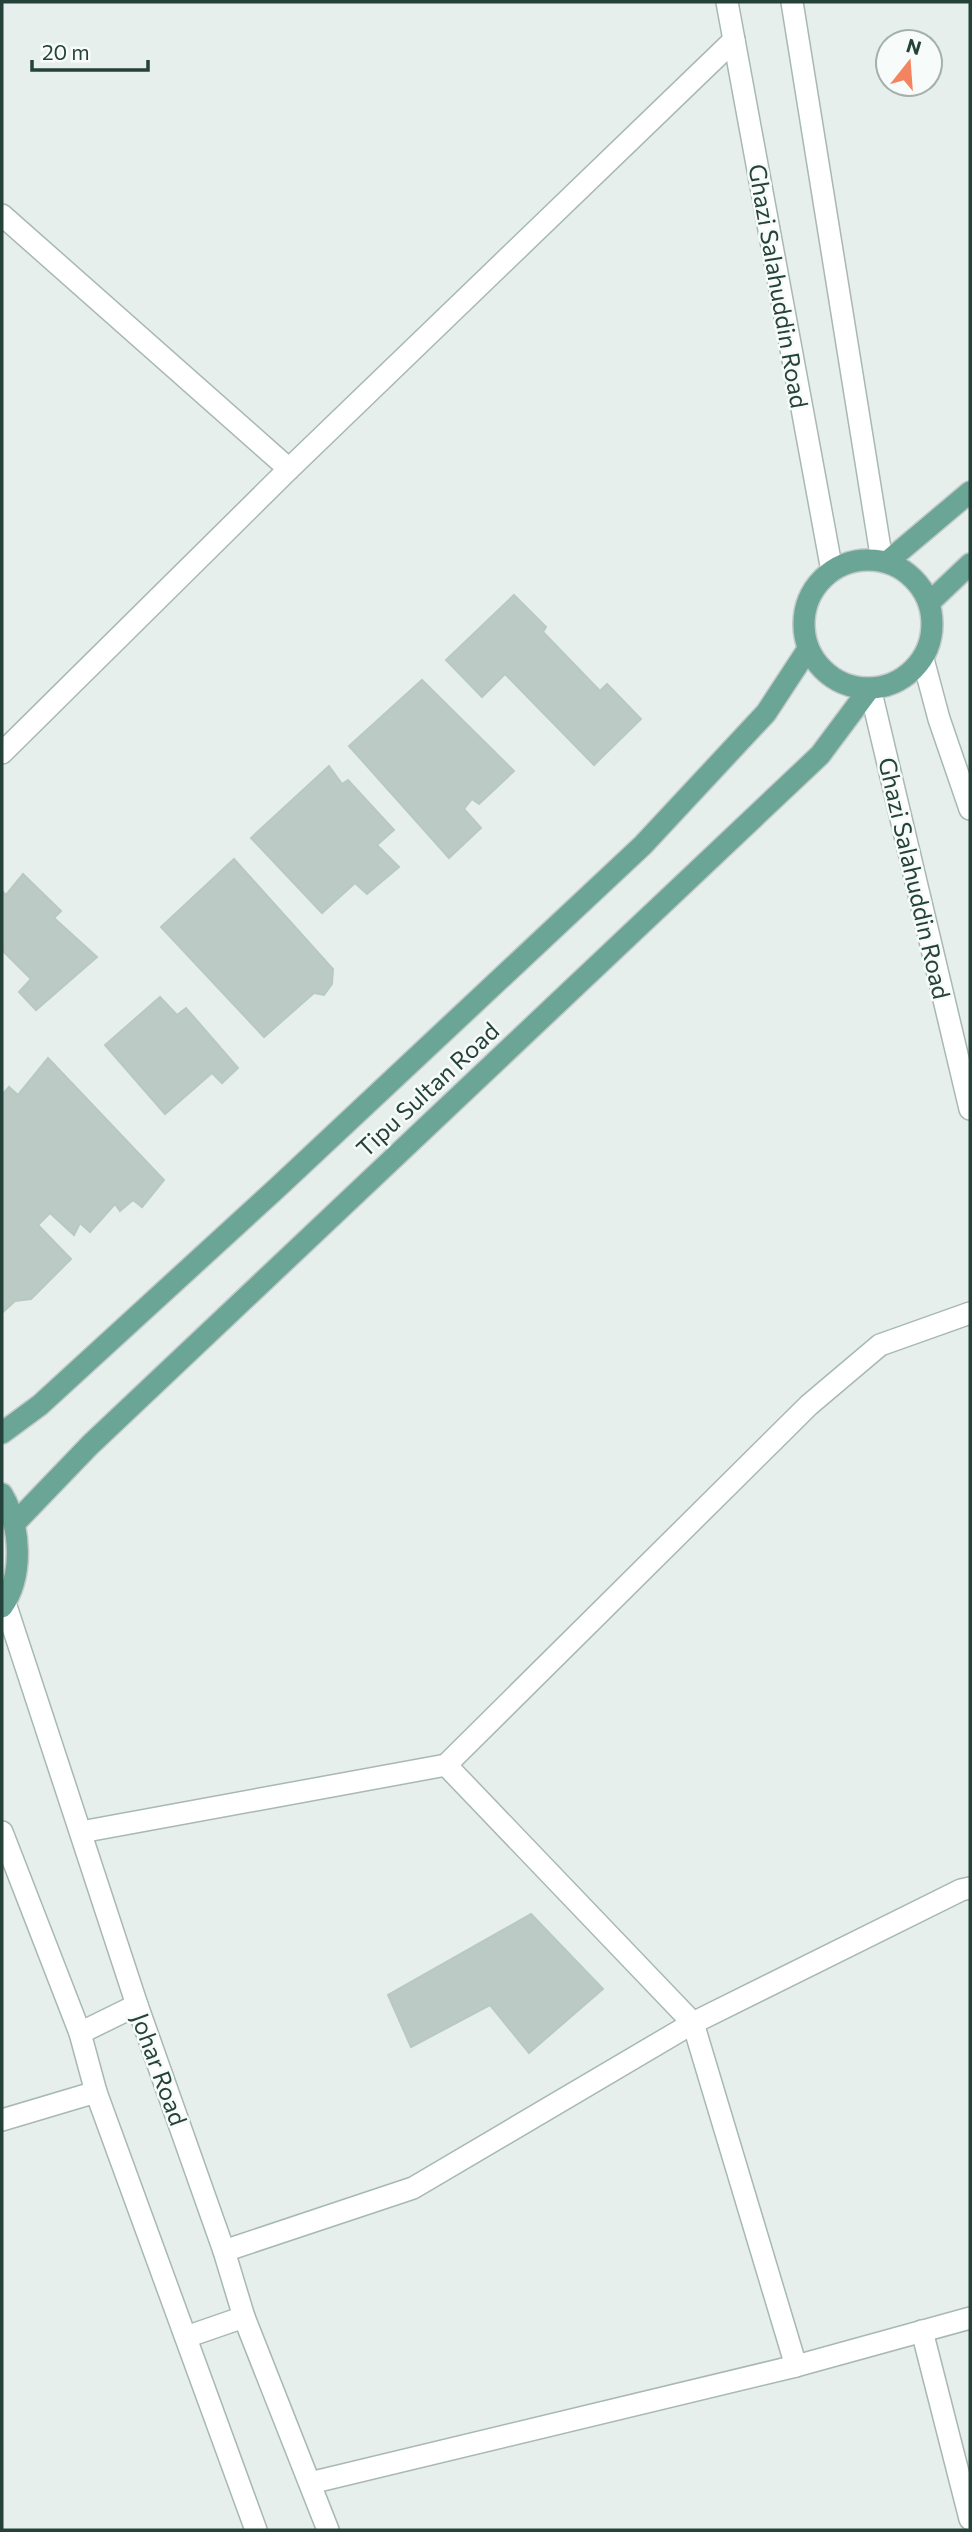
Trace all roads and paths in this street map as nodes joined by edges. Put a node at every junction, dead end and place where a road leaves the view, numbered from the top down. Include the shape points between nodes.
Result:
1 (727, 2) edge
2 (792, 2) edge
3 (734, 40) junction
4 (2, 215) edge
5 (289, 469) junction
6 (970, 492) edge
7 (884, 561) junction
8 (970, 564) edge
9 (832, 571) junction
10 (929, 602) junction
11 (808, 649) junction
12 (923, 659) junction
13 (870, 688) junction
14 (2, 753) edge
15 (970, 810) edge
16 (970, 1109) edge
17 (970, 1313) edge
18 (2, 1433) edge
19 (2, 1494) edge
20 (14, 1524) junction
21 (3, 1605) edge
22 (446, 1765) junction
23 (2, 1832) edge
24 (81, 1832) junction
25 (970, 1888) edge
26 (137, 2005) junction
27 (693, 2023) junction
28 (80, 2033) junction
29 (96, 2092) junction
30 (2, 2120) edge
31 (224, 2251) junction
32 (244, 2317) junction
33 (970, 2318) edge
34 (922, 2331) junction
35 (186, 2337) junction
36 (796, 2366) junction
37 (310, 2483) junction
38 (970, 2519) edge
39 (256, 2530) edge
40 (328, 2530) edge

1 - 3 street, Ghazi Salahuddin Road
2 - 7 street
3 - 5 street
3 - 9 street, Ghazi Salahuddin Road
4 - 5 street
5 - 14 street
6 - 7 main road
7 - 9 main road via 864,559
7 - 10 main road via 905,570 920,584
8 - 10 main road
9 - 11 main road via 818,583 807,606 804,632
10 - 12 main road via 933,622
11 - 13 main road via 834,678
11 - 18 main road, Tipu Sultan Road via 766,713 643,845 277,1188 40,1405
12 - 13 main road via 900,680
12 - 15 street
13 - 16 street, Ghazi Salahuddin Road
13 - 20 main road, Tipu Sultan Road via 820,755 90,1445
17 - 22 street via 880,1345 808,1405
19 - 20 main road
20 - 21 main road via 18,1551
21 - 24 street, Johar Road
22 - 24 street
22 - 27 street
23 - 28 street
24 - 26 street, Johar Road
25 - 27 street
26 - 28 street
26 - 31 street, Johar Road
27 - 31 street via 413,2188
27 - 36 street
28 - 29 street
29 - 30 street
29 - 35 street
31 - 32 street, Johar Road
32 - 35 street
32 - 37 street, Johar Road
33 - 34 street
34 - 36 street
34 - 38 street
35 - 39 street
36 - 37 street
37 - 40 street, Johar Road

